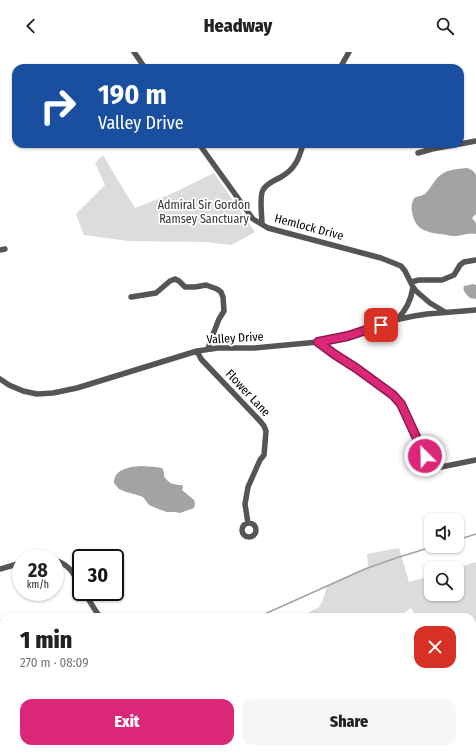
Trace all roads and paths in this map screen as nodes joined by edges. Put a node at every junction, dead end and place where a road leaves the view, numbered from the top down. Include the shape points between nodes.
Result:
1 (134, 52) edge
2 (349, 52) edge
3 (142, 64) edge
4 (342, 64) edge
5 (476, 141) edge
6 (464, 143) edge
7 (202, 148) edge
8 (302, 148) edge
9 (438, 148) edge
10 (418, 153) dead end
11 (262, 224) junction
12 (476, 260) edge
13 (412, 285) junction
14 (131, 297) dead end
15 (476, 310) edge
16 (445, 312) junction
17 (395, 320) junction
18 (318, 342) junction
19 (208, 350) junction
20 (197, 351) junction
21 (0, 379) edge
22 (476, 460) edge
23 (248, 523) dead end
24 (64, 564) edge
25 (12, 565) edge
26 (0, 568) edge
27 (72, 571) edge
28 (90, 601) edge
29 (97, 613) edge

1 - 3 street
2 - 4 street
5 - 6 street
7 - 11 street, Hemlock Drive via 252,219
8 - 11 street via 297,163 287,174 270,182 262,191
9 - 10 street
11 - 13 street, Hemlock Drive via 268,228 396,263 405,271
12 - 13 street via 464,262 454,275 442,280 419,280
13 - 16 street, Hemlock Drive via 430,303
13 - 17 street via 408,307
14 - 19 street via 156,293 175,279 185,287 206,285 217,289 223,297 224,311
15 - 16 street, Valley Drive
16 - 17 street, Valley Drive
17 - 18 street, Valley Drive via 348,336
18 - 19 street, Valley Drive
18 - 22 street via 393,395 401,404 428,460 436,466
19 - 20 street, Valley Drive
20 - 21 street, Valley Drive via 53,393 37,394 23,391
20 - 23 street, Flower Lane via 201,359 260,420 266,431 264,455 248,487 245,504
24 - 27 street
25 - 26 street
28 - 29 street

